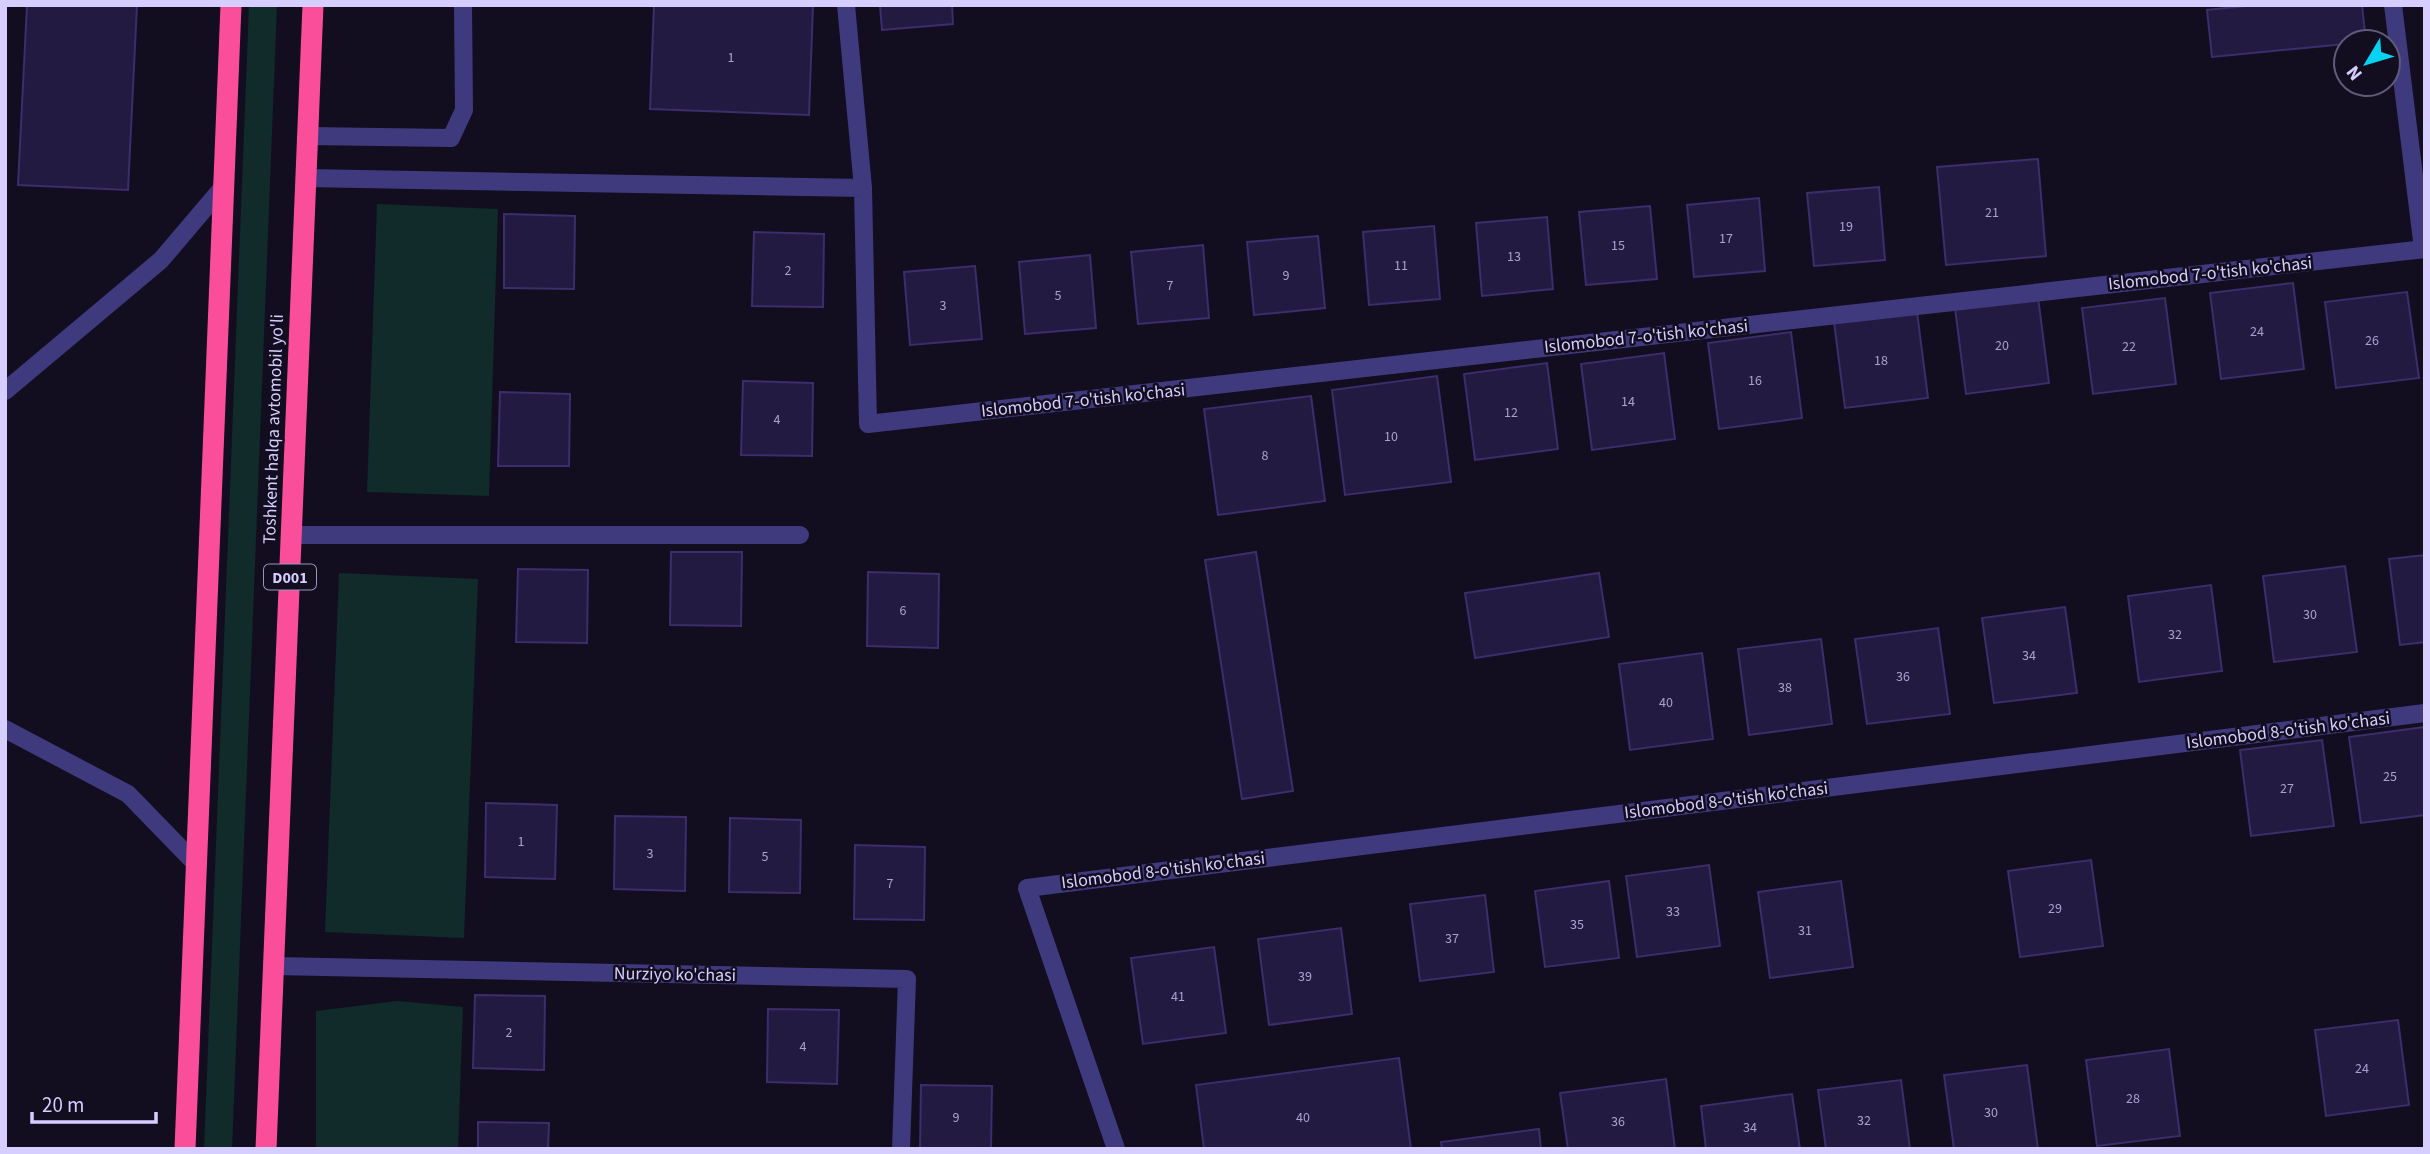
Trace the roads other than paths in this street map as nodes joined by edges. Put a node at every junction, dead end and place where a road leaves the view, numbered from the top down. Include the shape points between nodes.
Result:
1 (231, 5) edge
2 (313, 5) edge
3 (463, 5) edge
4 (846, 5) edge
5 (2393, 5) edge
6 (308, 136) junction
7 (306, 178) junction
8 (223, 187) junction
9 (863, 188) junction
10 (2424, 249) edge
11 (5, 391) edge
12 (800, 535) dead end
13 (291, 536) junction
14 (2425, 713) edge
15 (5, 729) edge
16 (196, 864) junction
17 (274, 966) junction
18 (184, 1149) edge
19 (266, 1149) edge
20 (901, 1149) edge
21 (1116, 1149) edge

1 - 8 highway
2 - 6 highway, Toshkent halqa avtomobil yo'li / D001
3 - 6 street via 464,110 451,138
4 - 9 street
5 - 10 street
6 - 7 highway, Toshkent halqa avtomobil yo'li / D001
7 - 9 street
7 - 13 highway, Toshkent halqa avtomobil yo'li / D001
8 - 11 street via 161,260
8 - 16 highway
9 - 10 street, Islomobod 7-o'tish ko'chasi via 868,424
12 - 13 street
13 - 17 highway, Toshkent halqa avtomobil yo'li / D001
14 - 21 street, Islomobod 8-o'tish ko'chasi via 1027,888
15 - 16 street via 128,794
16 - 18 highway
17 - 19 highway, Toshkent halqa avtomobil yo'li / D001
17 - 20 street, Nurziyo ko'chasi via 907,979

